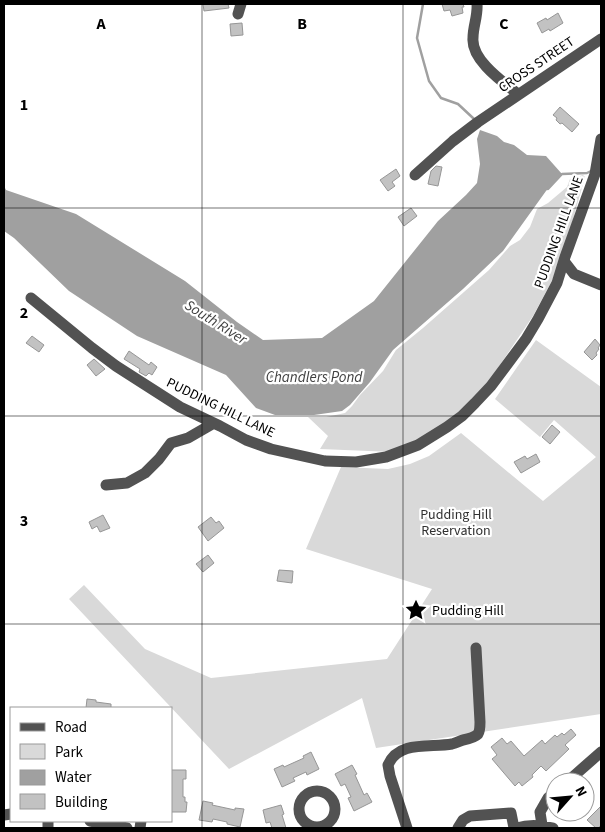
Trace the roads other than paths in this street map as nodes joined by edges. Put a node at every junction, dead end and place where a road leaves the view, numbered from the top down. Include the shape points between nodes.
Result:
1 (477, 4) edge
2 (601, 39) edge
3 (518, 94) junction
4 (601, 139) edge
5 (414, 175) dead end
6 (564, 261) junction
7 (574, 274) junction
8 (557, 283) junction
9 (601, 285) edge
10 (31, 298) dead end
11 (214, 423) junction
12 (106, 485) dead end
13 (476, 648) dead end
14 (601, 752) edge
15 (578, 772) edge
16 (545, 803) edge
17 (95, 822) edge
18 (547, 827) edge
19 (127, 828) edge
20 (407, 828) edge
21 (458, 828) edge
22 (515, 828) edge

1 - 3 street via 472,40 477,56
2 - 3 street, CROSS STREET
3 - 5 street, CROSS STREET
4 - 6 street, PUDDING HILL LANE via 596,169
6 - 7 street
6 - 8 street, PUDDING HILL LANE
7 - 8 street
7 - 9 street
8 - 11 street, PUDDING HILL LANE via 526,339 483,395 447,427 402,452 364,461 325,461 260,446
10 - 11 street, PUDDING HILL LANE via 116,366 180,407
11 - 12 street via 188,438 171,443 145,473 127,483
13 - 20 street via 478,734 452,744 407,749 393,757 388,765
14 - 15 street
16 - 18 street via 540,812
17 - 19 street
18 - 22 street
21 - 22 street via 470,816 511,813

